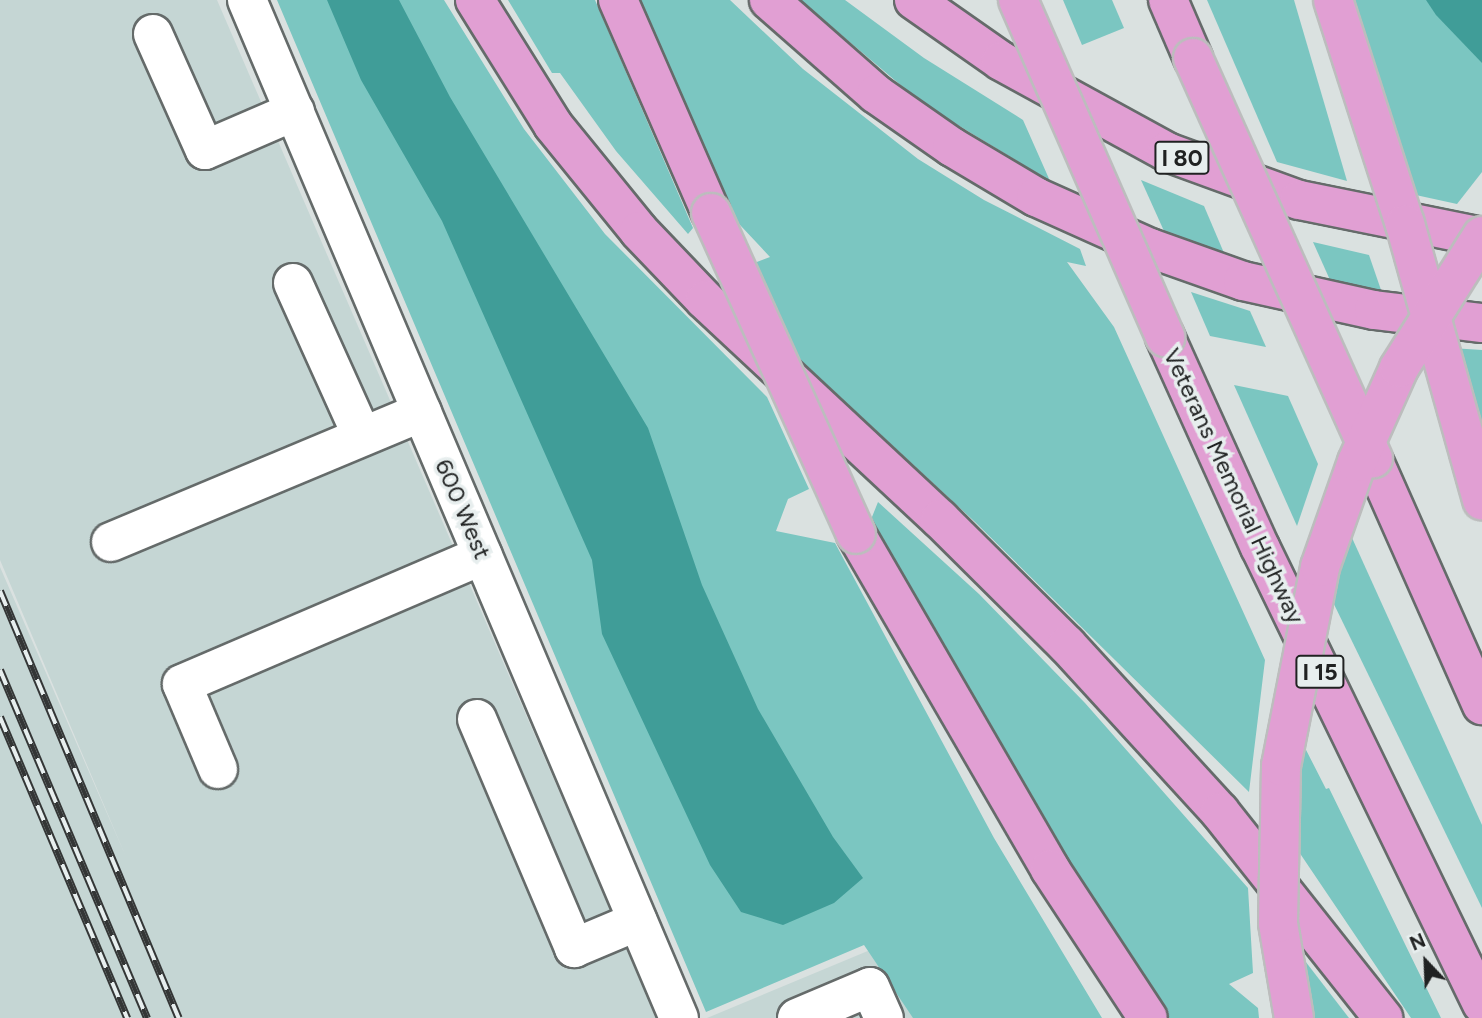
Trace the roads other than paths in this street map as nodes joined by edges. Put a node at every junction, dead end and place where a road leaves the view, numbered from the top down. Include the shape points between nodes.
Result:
1 (247, 0) edge
2 (475, 0) edge
3 (618, 0) edge
4 (769, 0) edge
5 (914, 0) edge
6 (1018, 0) edge
7 (1168, 0) edge
8 (1333, 0) edge
9 (153, 34) dead end
10 (295, 111) junction
11 (1482, 236) edge
12 (293, 283) dead end
13 (1482, 323) edge
14 (422, 412) junction
15 (362, 436) junction
16 (1482, 500) edge
17 (111, 542) dead end
18 (482, 555) junction
19 (1482, 705) edge
20 (477, 719) dead end
21 (218, 769) dead end
22 (638, 922) junction
23 (1482, 1004) edge
24 (679, 1018) edge
25 (797, 1018) edge
26 (884, 1018) edge
27 (1148, 1018) edge
28 (1294, 1018) edge
29 (1383, 1018) edge

1 - 10 street, 600 West
2 - 29 highway via 554,125 639,231 705,300 940,519 1067,645 1220,812
3 - 27 highway, bridge via 856,534 1050,869
4 - 13 highway via 876,94 1036,197 1162,253 1255,284 1374,310
5 - 11 highway, I 80 via 1001,61 1167,152 1299,200
6 - 23 highway, Veterans Memorial Highway / I 15, bridge via 1272,571
7 - 19 highway, bridge
8 - 16 highway, bridge via 1405,225
9 - 10 street via 205,150
10 - 14 street, 600 West
11 - 28 highway, bridge via 1399,368 1357,462 1320,567 1281,766 1278,923
12 - 15 street
14 - 15 street
14 - 18 street, 600 West
15 - 17 street
18 - 21 street via 182,684
18 - 22 street, 600 West
20 - 22 street via 574,948
22 - 24 street, 600 West
25 - 26 street via 870,988

